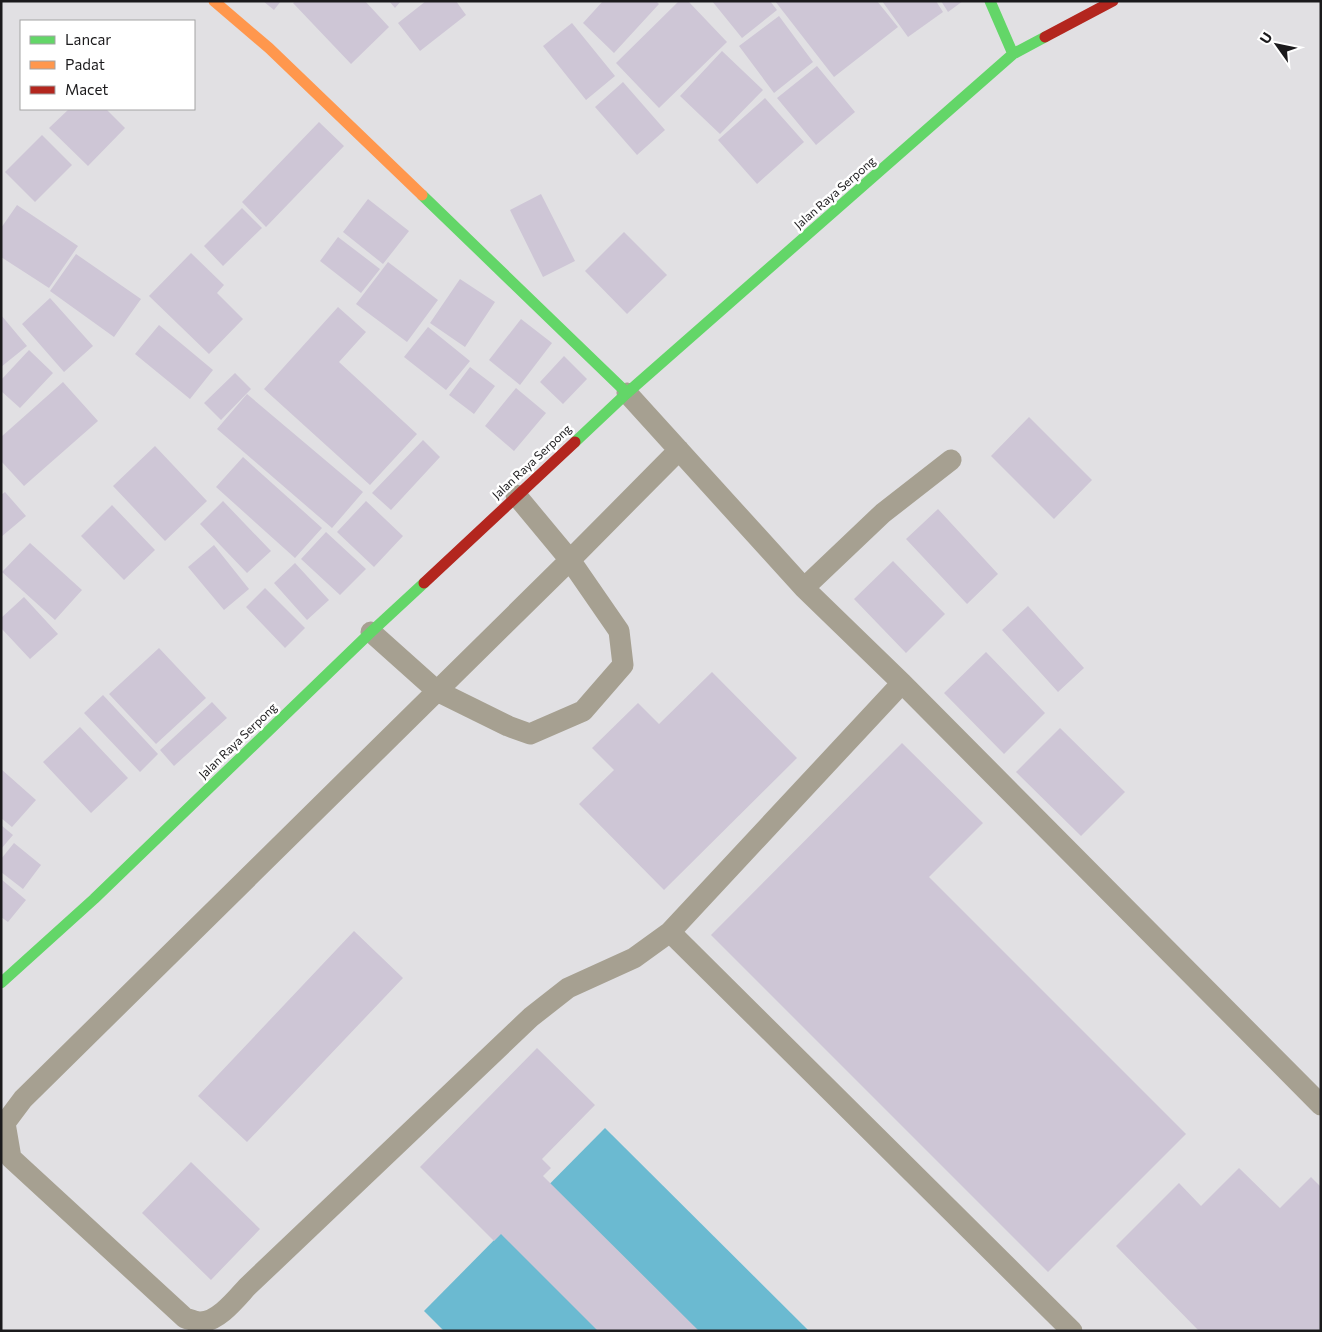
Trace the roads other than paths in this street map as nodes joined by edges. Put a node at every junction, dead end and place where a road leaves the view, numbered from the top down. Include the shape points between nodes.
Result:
1 (214, 1) edge
2 (990, 1) edge
3 (1113, 1) edge
4 (1013, 54) junction
5 (627, 393) junction
6 (679, 450) junction
7 (951, 460) dead end
8 (516, 495) junction
9 (570, 560) junction
10 (804, 588) junction
11 (371, 632) junction
12 (902, 683) junction
13 (437, 691) junction
14 (670, 932) junction
15 (1, 983) edge
16 (1321, 1105) edge
17 (1072, 1331) edge

1 - 5 main road via 269,48
2 - 4 main road
3 - 4 main road, Jalan Raya Serpong
4 - 5 main road, Jalan Raya Serpong
5 - 6 lane
5 - 8 main road, Jalan Raya Serpong
6 - 9 lane
6 - 10 lane
7 - 10 lane via 883,513
8 - 9 lane
8 - 11 main road, Jalan Raya Serpong
9 - 13 lane
9 - 13 lane via 619,631 623,665 582,711 530,734
10 - 12 lane
11 - 13 lane
11 - 15 main road, Jalan Raya Serpong via 101,892
12 - 14 lane
12 - 16 lane
13 - 14 lane via 23,1099 5,1123 11,1158 185,1318 201,1322 218,1316 230,1306 531,1017 568,988 634,958
14 - 17 lane

